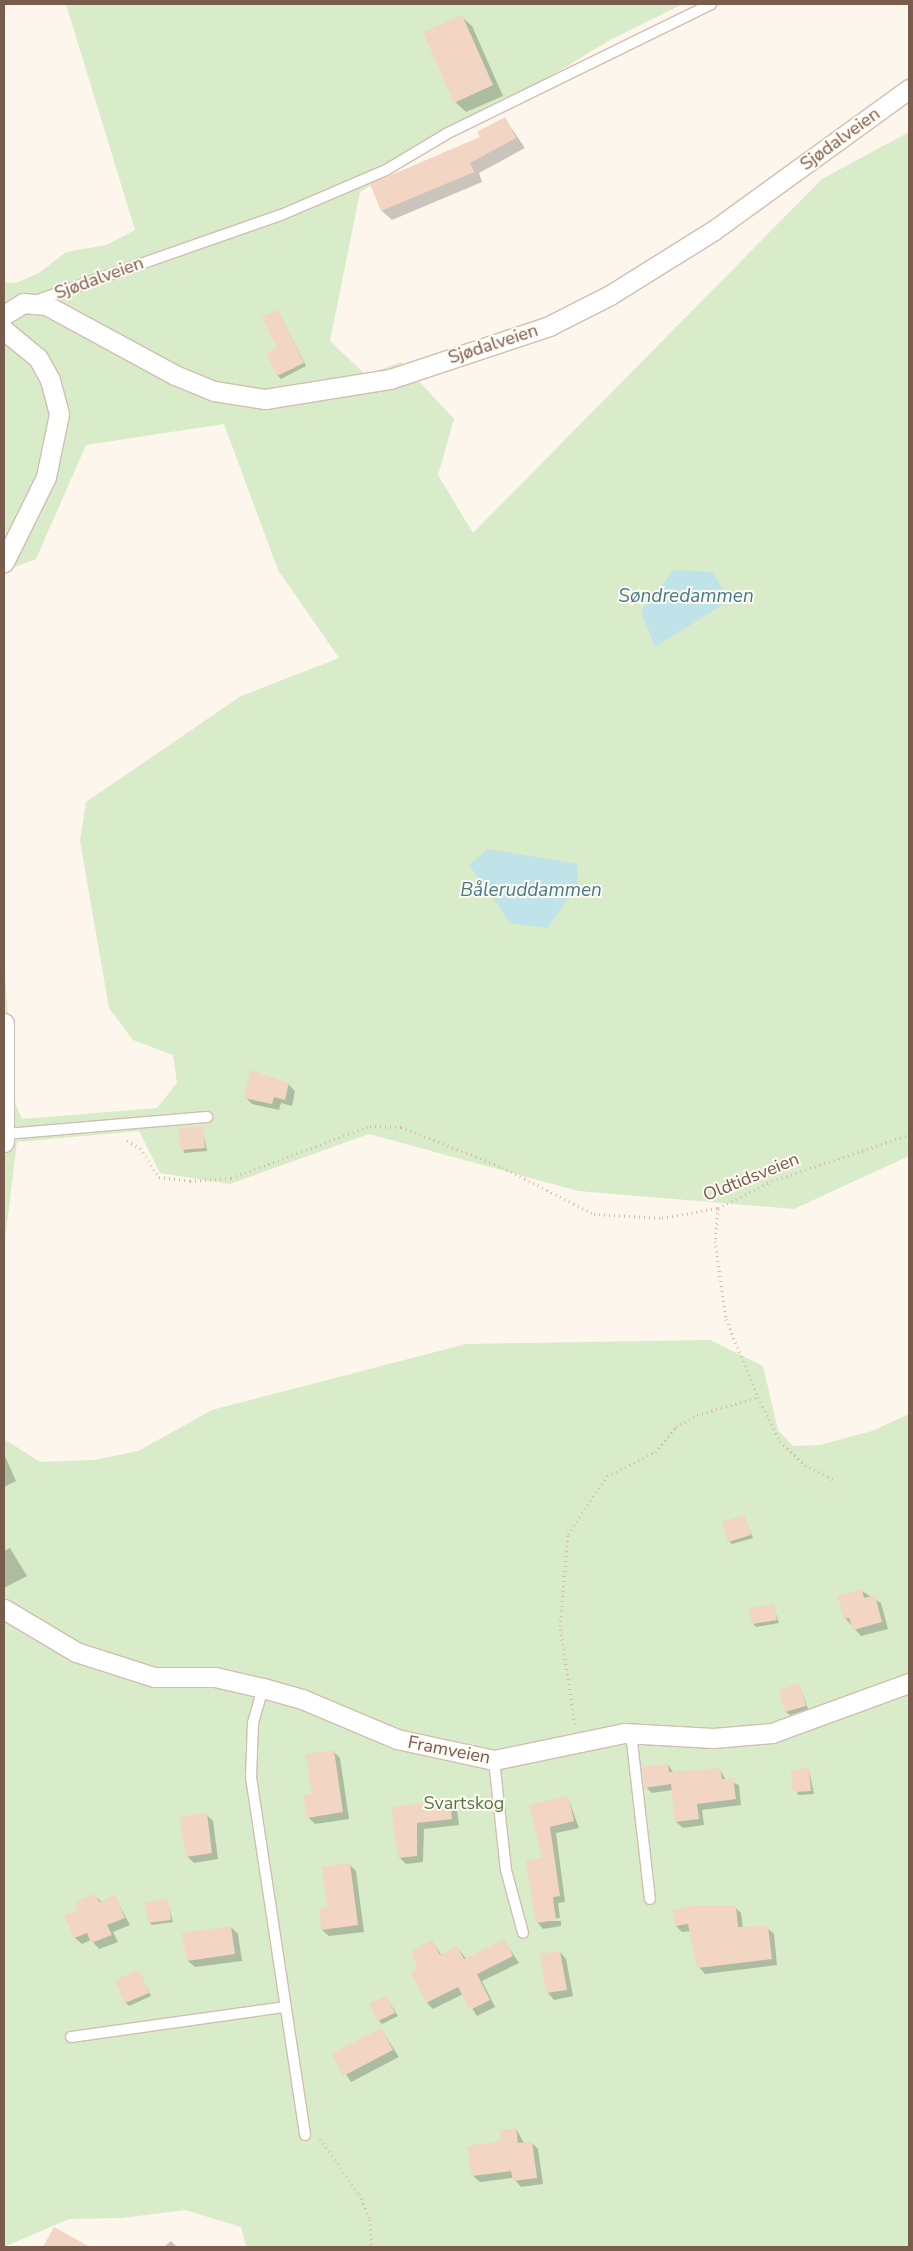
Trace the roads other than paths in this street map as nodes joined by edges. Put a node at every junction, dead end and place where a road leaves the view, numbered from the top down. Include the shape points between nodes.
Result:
1 (711, 4) edge
2 (909, 89) edge
3 (31, 302) junction
4 (4, 315) edge
5 (4, 330) edge
6 (4, 562) edge
7 (4, 1023) edge
8 (207, 1117) dead end
9 (4, 1132) edge
10 (4, 1609) edge
11 (909, 1683) edge
12 (263, 1688) junction
13 (630, 1733) junction
14 (494, 1760) junction
15 (650, 1900) dead end
16 (523, 1933) dead end
17 (284, 2007) junction
18 (71, 2037) dead end
19 (305, 2135) dead end

1 - 3 lane, Sjødalveien via 448,133 386,170 281,214
2 - 3 street, Sjødalveien via 714,230 610,295 548,326 390,379 265,399 214,391 175,375 63,313
3 - 4 street, Sjødalveien
5 - 6 street via 38,358 50,380 59,414 46,477
7 - 9 street
8 - 9 lane
10 - 12 street, Framveien via 76,1652 154,1677 215,1677
11 - 13 street, Framveien via 772,1734 713,1738
12 - 14 street, Framveien via 302,1699 396,1739
12 - 17 lane via 249,1750
13 - 14 street, Framveien via 577,1741 521,1758
13 - 15 lane
14 - 16 lane via 506,1870
17 - 18 lane
17 - 19 lane

